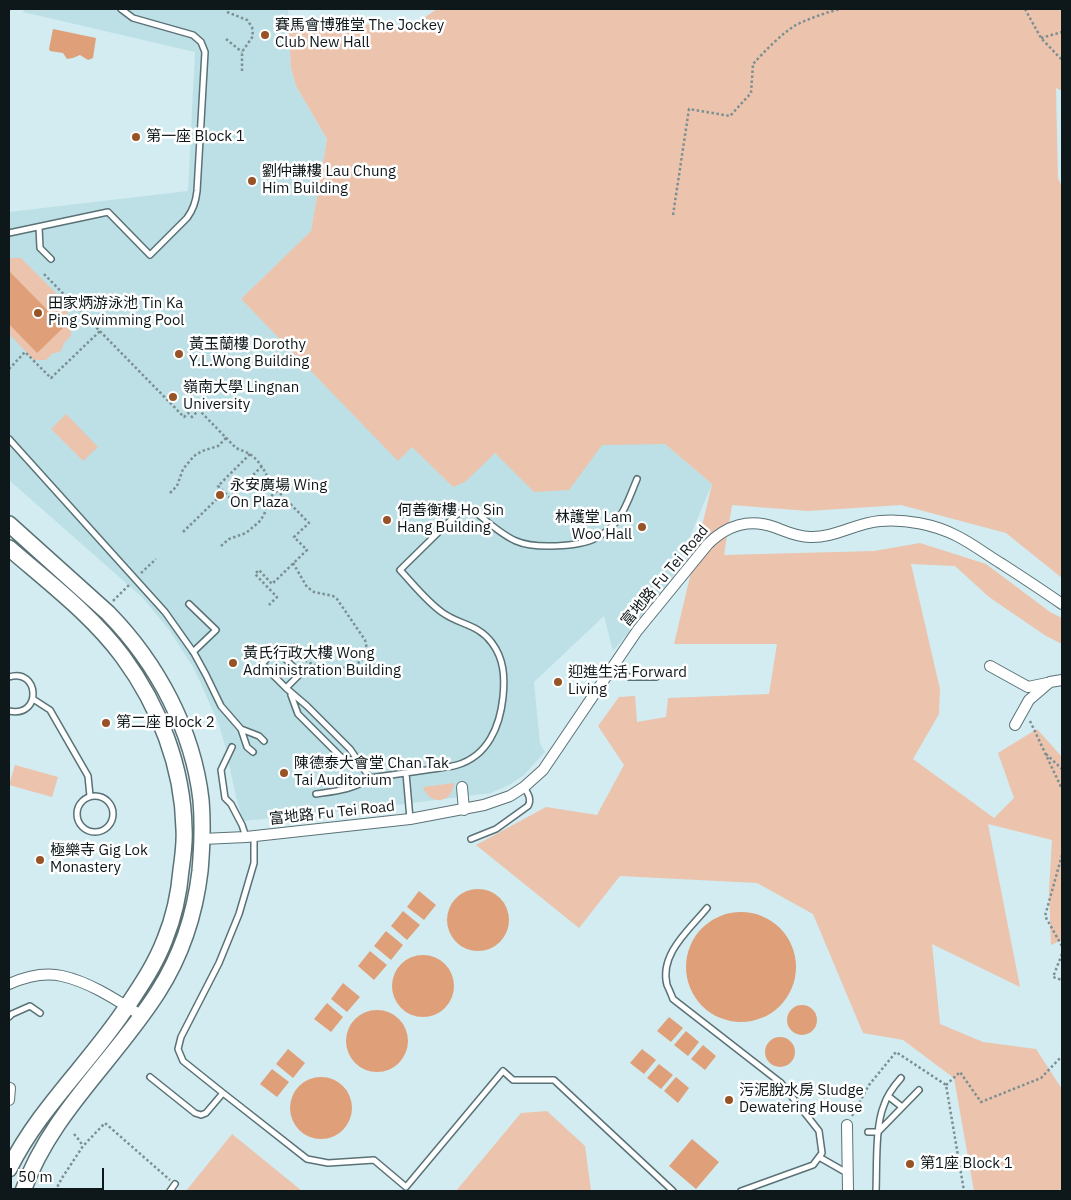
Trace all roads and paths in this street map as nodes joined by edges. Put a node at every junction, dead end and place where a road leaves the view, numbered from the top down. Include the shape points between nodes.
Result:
1 (121, 9) edge
2 (840, 9) edge
3 (1025, 9) edge
4 (227, 12) dead end
5 (1062, 32) edge
6 (1041, 38) junction
7 (226, 39) dead end
8 (242, 52) junction
9 (1062, 60) edge
10 (242, 72) dead end
11 (673, 216) dead end
12 (39, 227) junction
13 (9, 233) edge
14 (51, 259) dead end
15 (44, 274) dead end
16 (100, 332) junction
17 (9, 369) edge
18 (226, 438) junction
19 (9, 439) edge
20 (250, 454) junction
21 (262, 466) junction
22 (637, 479) dead end
23 (278, 490) junction
24 (224, 492) junction
25 (170, 493) dead end
26 (9, 524) edge
27 (183, 532) dead end
28 (221, 546) dead end
29 (9, 548) edge
30 (293, 563) junction
31 (190, 604) dead end
32 (1062, 604) edge
33 (269, 605) dead end
34 (194, 652) junction
35 (292, 653) dead end
36 (990, 666) dead end
37 (611, 670) junction
38 (9, 677) edge
39 (656, 677) dead end
40 (1062, 680) edge
41 (1050, 682) junction
42 (288, 690) junction
43 (33, 699) junction
44 (1028, 700) junction
45 (9, 711) edge
46 (1015, 725) dead end
47 (241, 729) junction
48 (264, 741) dead end
49 (232, 747) dead end
50 (253, 752) dead end
51 (1045, 753) junction
52 (362, 766) junction
53 (1062, 769) edge
54 (406, 773) junction
55 (370, 778) junction
56 (462, 787) dead end
57 (524, 787) junction
58 (1062, 790) edge
59 (316, 794) dead end
60 (90, 796) junction
61 (464, 810) junction
62 (410, 819) junction
63 (250, 837) junction
64 (202, 839) junction
65 (472, 839) dead end
66 (1062, 855) edge
67 (707, 908) dead end
68 (1062, 946) edge
69 (1062, 954) edge
70 (1062, 980) edge
71 (9, 984) edge
72 (128, 1006) junction
73 (40, 1013) dead end
74 (142, 1016) junction
75 (9, 1017) edge
76 (1062, 1056) edge
77 (150, 1077) dead end
78 (900, 1078) dead end
79 (946, 1085) dead end
80 (9, 1087) edge
81 (919, 1090) dead end
82 (222, 1093) junction
83 (888, 1096) junction
84 (9, 1100) edge
85 (902, 1107) junction
86 (847, 1125) dead end
87 (868, 1132) dead end
88 (878, 1132) junction
89 (74, 1134) dead end
90 (83, 1146) junction
91 (819, 1157) junction
92 (9, 1169) edge
93 (847, 1173) junction
94 (175, 1184) joint
95 (23, 1191) edge
96 (55, 1191) edge
97 (170, 1191) edge
98 (673, 1191) edge
99 (741, 1191) edge
100 (848, 1191) edge
101 (876, 1191) edge

1 - 12 lane via 133,18 193,35 204,47 194,206 187,218 150,255 108,212
2 - 11 path via 795,26 769,47 753,64 751,93 730,116 689,109
3 - 6 path
4 - 8 path via 247,20 252,27 253,36
5 - 6 path
6 - 9 path
7 - 8 path
8 - 10 path
12 - 13 lane
12 - 14 lane via 40,248
15 - 16 path
16 - 17 path via 51,378 26,352
16 - 18 path via 184,417 188,413 192,417 199,410
18 - 20 path via 236,448
18 - 25 path via 188,462 177,486
19 - 34 lane via 166,612
20 - 21 path
20 - 24 path via 218,486
21 - 23 path via 268,481
21 - 24 path via 230,498
22 - 54 lane via 617,520 604,533 587,542 546,546 523,544 509,538 473,511 467,511 456,515 400,570 436,608 485,636 496,650 504,675 501,716 494,734 482,750 457,765
23 - 28 path via 269,498 259,522
23 - 30 path via 309,523 294,537 307,550
24 - 27 path
26 - 64 main road via 118,623 156,674 178,717 194,763 201,802
29 - 72 main road via 74,605 123,657 148,696 168,740 180,784 184,850 178,896 162,947
30 - 33 path via 272,584 259,570 254,574 277,597
30 - 35 path via 307,587 333,596 340,602 368,649 360,662 340,668 315,665
31 - 34 lane via 216,630
32 - 37 street, 富地路 Fu Tei Road via 968,542 930,526 878,521 811,538 765,524 741,524 725,530 708,544
34 - 47 lane via 221,706
36 - 41 street via 1028,687
37 - 39 lane via 629,677
37 - 57 street, 富地路 Fu Tei Road via 547,765
38 - 43 lane via 19,675 30,682
40 - 41 street
41 - 44 street
42 - 42 lane via 262,664 276,650 300,674
42 - 52 lane via 350,749
42 - 52 lane via 298,714 341,757
43 - 45 lane via 26,709
43 - 60 lane via 50,710 88,776
44 - 46 street
44 - 51 path via 1030,722
47 - 48 lane
47 - 50 lane via 247,747
49 - 63 lane via 221,770 225,798
51 - 53 path
51 - 58 path
52 - 55 lane
54 - 55 lane
54 - 62 lane
55 - 59 lane via 345,790
56 - 61 street
57 - 61 street, 富地路 Fu Tei Road via 497,801
57 - 65 lane via 530,796 528,806 500,827
60 - 60 lane via 103,797 113,812 110,824 100,831 88,831 77,818 78,807
61 - 62 street, 富地路 Fu Tei Road
62 - 63 street, 富地路 Fu Tei Road
63 - 64 street, 富地路 Fu Tei Road
63 - 82 lane via 254,863 239,914 178,1049 183,1061
64 - 74 main road via 196,898 185,938 167,978
66 - 68 path via 1045,916
67 - 91 lane via 669,955 667,984 673,999 781,1083 819,1131 822,1153
69 - 70 path via 1053,977
71 - 72 street via 34,976 62,976
72 - 74 street
72 - 92 main road via 41,1116
73 - 75 lane via 30,1006
74 - 95 main road via 56,1126 35,1161
76 - 79 path via 1041,1078 981,1102 960,1072
77 - 82 lane via 201,1115
78 - 83 lane
80 - 84 street
81 - 85 lane
82 - 98 lane via 307,1159 328,1163 374,1160 406,1187 503,1072 514,1080 554,1080
83 - 85 lane
83 - 88 lane
85 - 88 lane
86 - 93 street
87 - 88 lane
88 - 101 lane
89 - 90 path
90 - 94 path via 105,1123
90 - 96 path
91 - 93 lane
91 - 99 lane via 813,1165
93 - 100 street
94 - 97 lane

